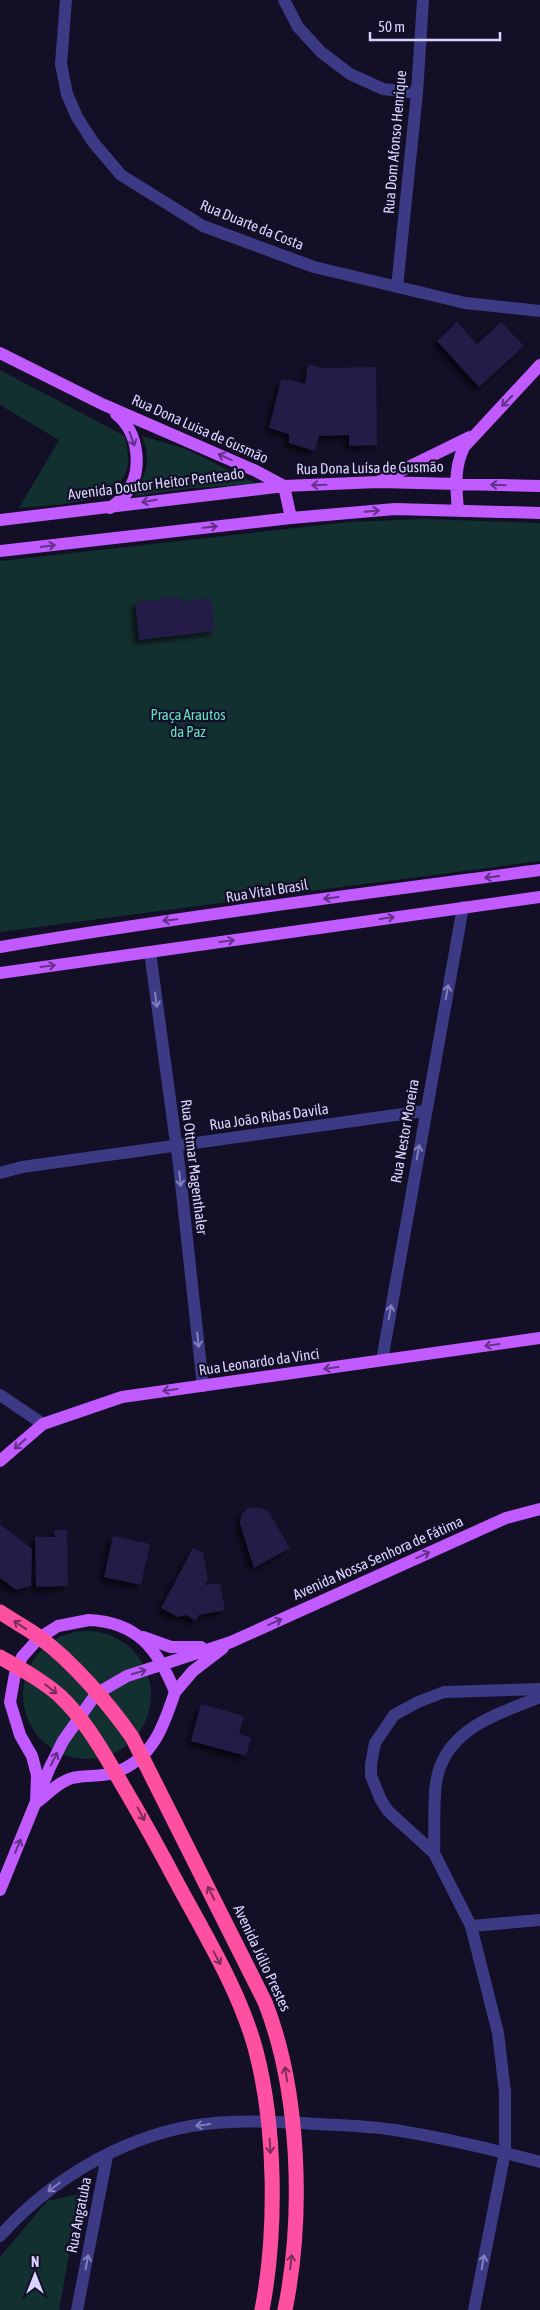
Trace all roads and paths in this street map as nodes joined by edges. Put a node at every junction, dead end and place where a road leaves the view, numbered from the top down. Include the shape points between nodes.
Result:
1 (66, 0) edge
2 (284, 0) edge
3 (423, 0) edge
4 (417, 92) junction
5 (397, 287) junction
6 (540, 311) edge
7 (0, 354) edge
8 (540, 365) edge
9 (102, 404) junction
10 (472, 436) junction
11 (378, 482) junction
12 (455, 483) junction
13 (284, 486) junction
14 (540, 486) edge
15 (110, 508) junction
16 (458, 510) junction
17 (540, 513) edge
18 (290, 518) junction
19 (0, 520) edge
20 (0, 551) edge
21 (540, 870) edge
22 (540, 897) edge
23 (463, 907) junction
24 (0, 948) edge
25 (150, 952) junction
26 (0, 973) edge
27 (425, 1111) junction
28 (176, 1147) junction
29 (0, 1173) edge
30 (540, 1338) edge
31 (382, 1360) junction
32 (203, 1386) junction
33 (0, 1395) edge
34 (43, 1424) junction
35 (0, 1461) edge
36 (540, 1509) edge
37 (0, 1612) edge
38 (142, 1637) junction
39 (39, 1638) junction
40 (231, 1642) junction
41 (0, 1657) edge
42 (162, 1665) junction
43 (17, 1667) junction
44 (0, 1687) edge
45 (540, 1689) edge
46 (176, 1692) junction
47 (96, 1694) junction
48 (540, 1697) edge
49 (10, 1702) junction
50 (79, 1718) junction
51 (142, 1757) junction
52 (115, 1773) junction
53 (36, 1803) junction
54 (434, 1853) junction
55 (0, 1890) edge
56 (540, 1920) edge
57 (471, 1926) junction
58 (269, 2121) junction
59 (292, 2123) junction
60 (505, 2152) junction
61 (107, 2156) junction
62 (540, 2162) edge
63 (0, 2236) edge
64 (77, 2310) edge
65 (262, 2310) edge
66 (285, 2310) edge
67 (474, 2310) edge

1 - 5 street, Rua Duarte da Costa via 61,64 67,94 93,142 121,175 203,226 314,267
2 - 4 street via 298,27 321,52 350,74 383,88
3 - 4 street, Rua Dom Afonso Henrique
4 - 5 street, Rua Dom Afonso Henrique
5 - 6 street, Rua Duarte da Costa via 465,303
7 - 9 main road
8 -> 10 main road
13 -> 9 main road, Rua Dona Luisa de Gusmão via 256,470
9 -> 15 main road via 125,421 135,443 137,464 125,495
10 - 11 main road
10 - 12 main road via 457,460
11 - 12 main road, Rua Dona Luísa de Gusmão
11 -> 13 main road, Rua Dona Luísa de Gusmão
14 -> 12 main road, Rua Dona Luísa de Gusmão
12 - 16 main road, Rua Dona Luísa de Gusmão
13 -> 15 main road, Avenida Doutor Heitor Penteado via 153,500
13 - 18 main road
15 - 19 main road, Avenida Doutor Heitor Penteado
16 - 17 main road
18 -> 16 main road via 395,509
20 -> 18 main road
21 -> 24 main road, Rua Vital Brasil via 143,923
22 - 23 main road
25 -> 23 main road
27 -> 23 street, Rua Nestor Moreira
26 -> 25 main road
25 -> 28 street, Rua Ottmar Magenthaler
27 - 28 street, Rua João Ribas Davila
31 -> 27 street, Rua Nestor Moreira
28 - 29 street, Rua João Ribas Davila via 22,1167
28 -> 32 street, Rua Ottmar Magenthaler
30 -> 31 main road, Rua Leonardo da Vinci
31 -> 32 main road, Rua Leonardo da Vinci
32 -> 34 main road, Rua Leonardo da Vinci via 122,1397
33 - 34 street
34 -> 35 main road, Rua Leonardo da Vinci
40 -> 36 main road, Avenida Nossa Senhora de Fátima via 506,1518
39 -> 37 highway
38 - 39 main road, Avenida Nossa Senhora de Fátima via 102,1620 90,1620 58,1626
38 - 40 main road, Avenida Nossa Senhora de Fátima via 171,1647 192,1648
38 - 42 main road
39 - 43 main road, Avenida Nossa Senhora de Fátima
39 - 47 highway, Avenida Júlio Prestes
40 - 42 main road, Avenida Nossa Senhora de Fátima
40 - 46 main road via 193,1671
41 - 43 highway
42 - 46 main road
47 -> 42 main road, Avenida Nossa Senhora de Fátima via 127,1676
43 - 49 main road
43 -> 50 highway via 60,1696
44 - 49 main road
45 - 54 street via 444,1692 394,1715 375,1743 371,1776 381,1800
46 - 51 main road via 156,1741
47 - 50 main road, Avenida Nossa Senhora de Fátima
47 - 51 highway, Avenida Júlio Prestes via 117,1716
48 - 54 street via 473,1726 448,1750 436,1784
49 - 53 main road via 37,1775
50 - 52 highway
53 -> 50 main road, Avenida Nossa Senhora de Fátima via 63,1741
51 - 52 main road
59 -> 51 highway, Avenida Júlio Prestes via 286,2073 276,2029 265,2002
52 - 53 main road via 76,1777
52 -> 58 highway via 131,1796 222,1967 256,2051
55 -> 53 main road, Avenida Nossa Senhora de Fátima
54 - 57 street
56 - 57 street
57 - 60 street via 498,2033 505,2092
58 - 59 street
58 -> 61 street via 191,2126 134,2143
58 -> 65 highway via 271,2203
59 - 60 street via 395,2130
66 -> 59 highway, Avenida Júlio Prestes via 296,2205
60 - 62 street
67 -> 60 street
61 -> 63 street via 70,2175 31,2205
64 -> 61 street, Rua Angatuba

